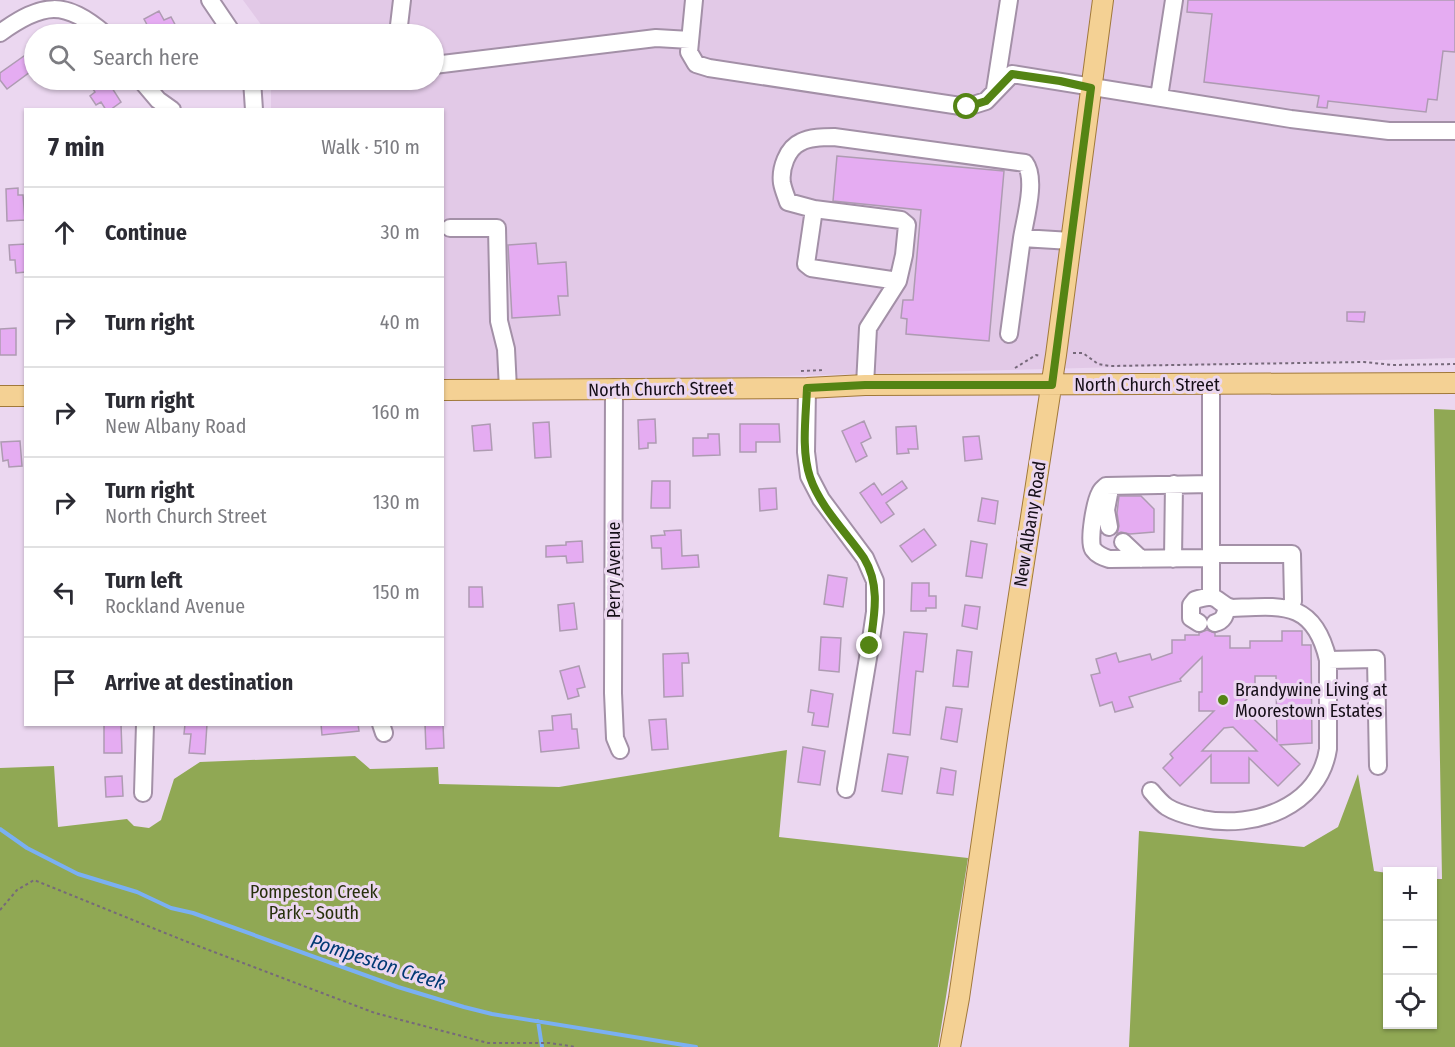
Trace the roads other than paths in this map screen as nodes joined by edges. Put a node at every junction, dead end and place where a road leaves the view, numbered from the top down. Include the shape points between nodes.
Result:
1 (210, 0) edge
2 (402, 0) edge
3 (694, 0) edge
4 (1009, 0) edge
5 (1103, 0) edge
6 (1174, 0) edge
7 (95, 24) edge
8 (226, 24) edge
9 (399, 24) edge
10 (0, 33) edge
11 (690, 40) junction
12 (444, 64) edge
13 (1091, 88) junction
14 (150, 90) edge
15 (253, 90) edge
16 (995, 90) junction
17 (1159, 97) junction
18 (169, 108) edge
19 (254, 108) edge
20 (1455, 131) edge
21 (814, 209) junction
22 (450, 228) dead end
23 (1022, 238) junction
24 (1071, 241) junction
25 (898, 281) junction
26 (1010, 334) dead end
27 (1455, 383) edge
28 (865, 385) junction
29 (1052, 385) junction
30 (1211, 385) junction
31 (614, 388) junction
32 (807, 388) junction
33 (508, 389) junction
34 (444, 390) edge
35 (0, 396) edge
36 (24, 396) edge
37 (1118, 484) junction
38 (1174, 484) junction
39 (1211, 484) junction
40 (1109, 527) dead end
41 (1122, 542) dead end
42 (1211, 556) junction
43 (1140, 559) junction
44 (1173, 559) junction
45 (1211, 597) junction
46 (1227, 607) junction
47 (1290, 609) junction
48 (1328, 660) junction
49 (145, 726) edge
50 (620, 750) dead end
51 (1378, 766) dead end
52 (846, 789) dead end
53 (1150, 791) dead end
54 (143, 793) dead end
55 (950, 1047) edge

1 - 8 street
2 - 9 street
3 - 11 street
4 - 16 street
5 - 13 main road, New Albany Road
6 - 17 street
7 - 10 street via 84,13 59,4 30,11
11 - 12 street via 656,38
11 - 16 street via 689,52 696,64 719,70 967,107 986,101
13 - 16 street via 1012,74
13 - 17 street
13 - 24 main road, New Albany Road
14 - 18 street
15 - 19 street
17 - 20 street via 1389,131
21 - 23 street via 788,202 782,181 789,150 801,141 834,137 922,148 1025,163 1030,186
21 - 25 street via 806,264 811,268
21 - 25 street via 902,219 907,225
22 - 33 street via 497,228 499,321 506,349
23 - 24 street
23 - 26 street
24 - 29 main road, New Albany Road
25 - 28 street via 868,328
27 - 30 main road, North Church Street
28 - 29 main road, North Church Street
28 - 32 main road, North Church Street
29 - 30 main road, North Church Street
29 - 55 main road, New Albany Road
30 - 39 street
31 - 32 main road, North Church Street
31 - 33 main road, North Church Street
31 - 50 street, Perry Avenue via 613,693 615,738
32 - 52 street via 809,476 820,499 871,568 875,581 875,612
33 - 34 main road, North Church Street
35 - 36 main road
37 - 38 street
37 - 40 street via 1110,494 1106,510
37 - 43 street via 1106,486 1100,493 1092,548 1109,559
38 - 39 street
38 - 44 street
39 - 42 street
41 - 43 street
42 - 44 street
42 - 45 street
42 - 47 street via 1292,554
43 - 44 street
45 - 46 street
45 - 46 street via 1195,600 1191,618 1207,623 1221,620
46 - 47 street
47 - 48 street via 1314,626
48 - 51 street via 1376,660
48 - 53 street via 1327,760 1311,789 1297,801 1267,816 1222,822 1183,815 1166,807
49 - 54 street

